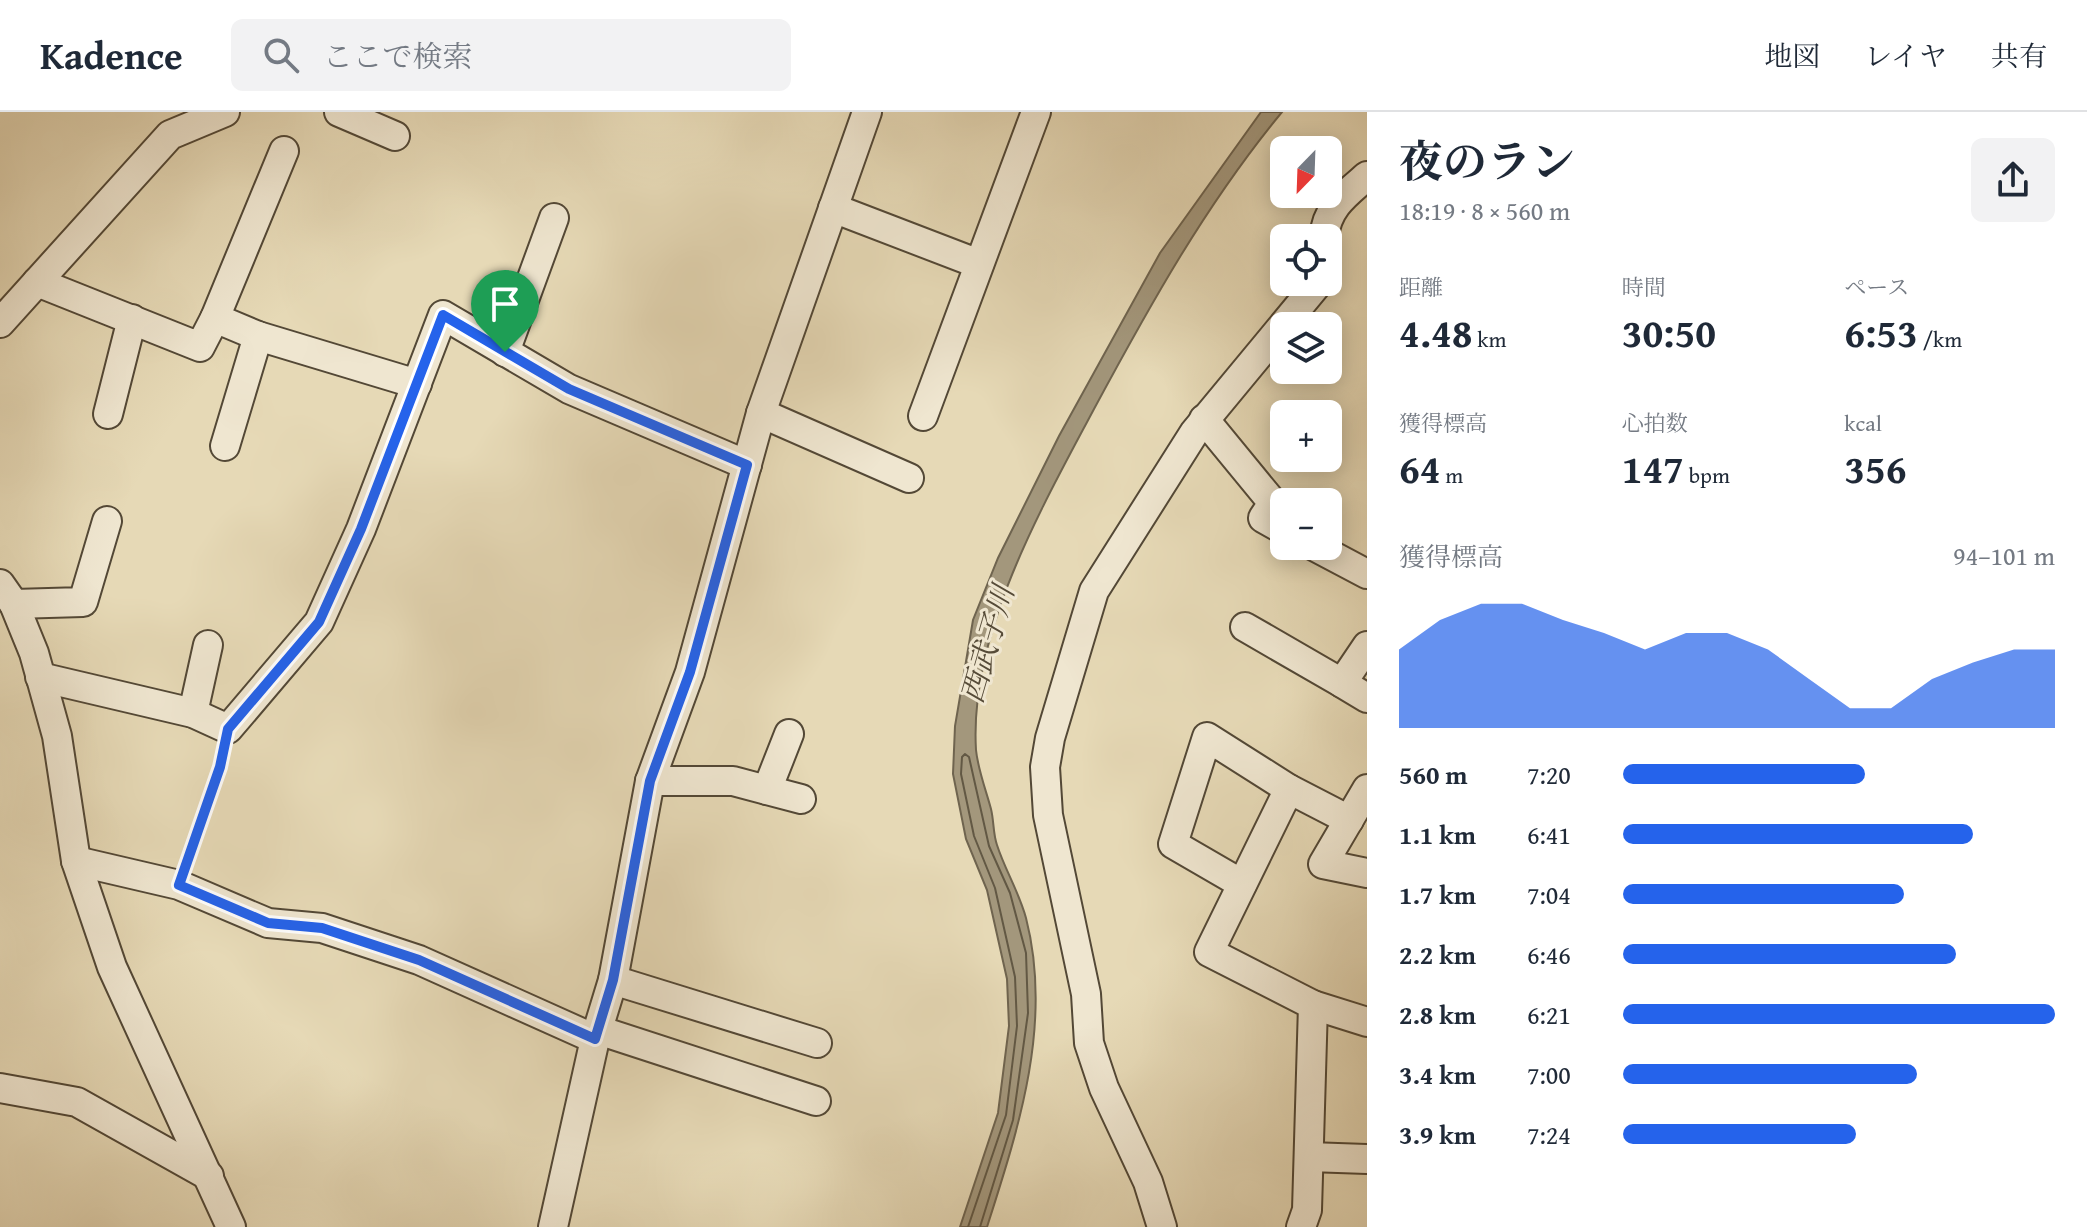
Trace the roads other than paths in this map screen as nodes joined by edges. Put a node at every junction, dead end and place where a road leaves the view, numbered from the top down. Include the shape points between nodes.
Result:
1 (225, 112) edge
2 (339, 112) edge
3 (867, 112) edge
4 (1036, 112) edge
5 (395, 136) dead end
6 (284, 151) dead end
7 (1367, 176) edge
8 (833, 208) junction
9 (554, 218) dead end
10 (1325, 224) edge
11 (979, 264) junction
12 (37, 282) junction
13 (1307, 296) edge
14 (215, 318) junction
15 (132, 319) junction
16 (0, 323) edge
17 (258, 336) junction
18 (505, 352) junction
19 (417, 384) junction
20 (761, 413) junction
21 (108, 414) dead end
22 (923, 416) dead end
23 (1204, 419) junction
24 (225, 446) dead end
25 (747, 465) junction
26 (909, 478) dead end
27 (1270, 499) edge
28 (1270, 508) edge
29 (107, 521) dead end
30 (1270, 522) edge
31 (1340, 560) edge
32 (1367, 574) edge
33 (7, 594) edge
34 (1245, 627) dead end
35 (208, 645) dead end
36 (1367, 646) edge
37 (40, 677) junction
38 (1342, 683) junction
39 (1367, 698) edge
40 (193, 713) junction
41 (789, 734) dead end
42 (650, 781) junction
43 (1289, 789) junction
44 (1367, 789) edge
45 (767, 790) junction
46 (801, 799) dead end
47 (1349, 820) junction
48 (76, 861) junction
49 (1367, 873) edge
50 (1242, 884) junction
51 (613, 980) junction
52 (1313, 1005) junction
53 (1367, 1022) edge
54 (596, 1035) junction
55 (817, 1043) dead end
56 (0, 1088) edge
57 (816, 1101) dead end
58 (1309, 1157) junction
59 (1367, 1159) edge
60 (209, 1176) junction
61 (231, 1227) edge
62 (553, 1227) edge
63 (1162, 1227) edge
64 (1301, 1227) edge

1 - 12 street via 170,135
2 - 5 street
3 - 8 street
4 - 11 street
6 - 14 street
7 - 10 street via 1336,203
8 - 11 street
8 - 20 street
9 - 18 street
11 - 22 street
12 - 15 street
12 - 16 street
13 - 23 street
14 - 15 street via 200,347
14 - 17 street
15 - 21 street
17 - 19 street
17 - 24 street
18 - 19 street via 443,315
18 - 25 street via 569,389
19 - 40 street via 319,622 228,729
20 - 25 street
20 - 26 street
23 - 27 street
23 - 63 street via 1094,591 1045,767 1048,815 1086,994 1089,1043
25 - 42 street via 690,672
28 - 30 street via 1263,518
29 - 33 street via 83,602
31 - 32 street
33 - 37 street
34 - 38 street
35 - 40 street
36 - 38 street
37 - 40 street
37 - 48 street via 57,736
38 - 39 street
41 - 45 street
42 - 45 street via 733,781
42 - 51 street
43 - 47 street
43 - 50 street
43 - 50 street via 1207,737 1173,844
44 - 47 street
45 - 46 street
47 - 49 street via 1323,864
48 - 54 street via 179,885 268,923 322,928 419,960
48 - 60 street via 112,967
50 - 52 street via 1209,952
51 - 54 street
51 - 55 street
52 - 53 street
52 - 58 street
54 - 57 street
54 - 62 street
56 - 60 street via 77,1102
58 - 59 street
58 - 64 street via 1307,1210
60 - 61 street

